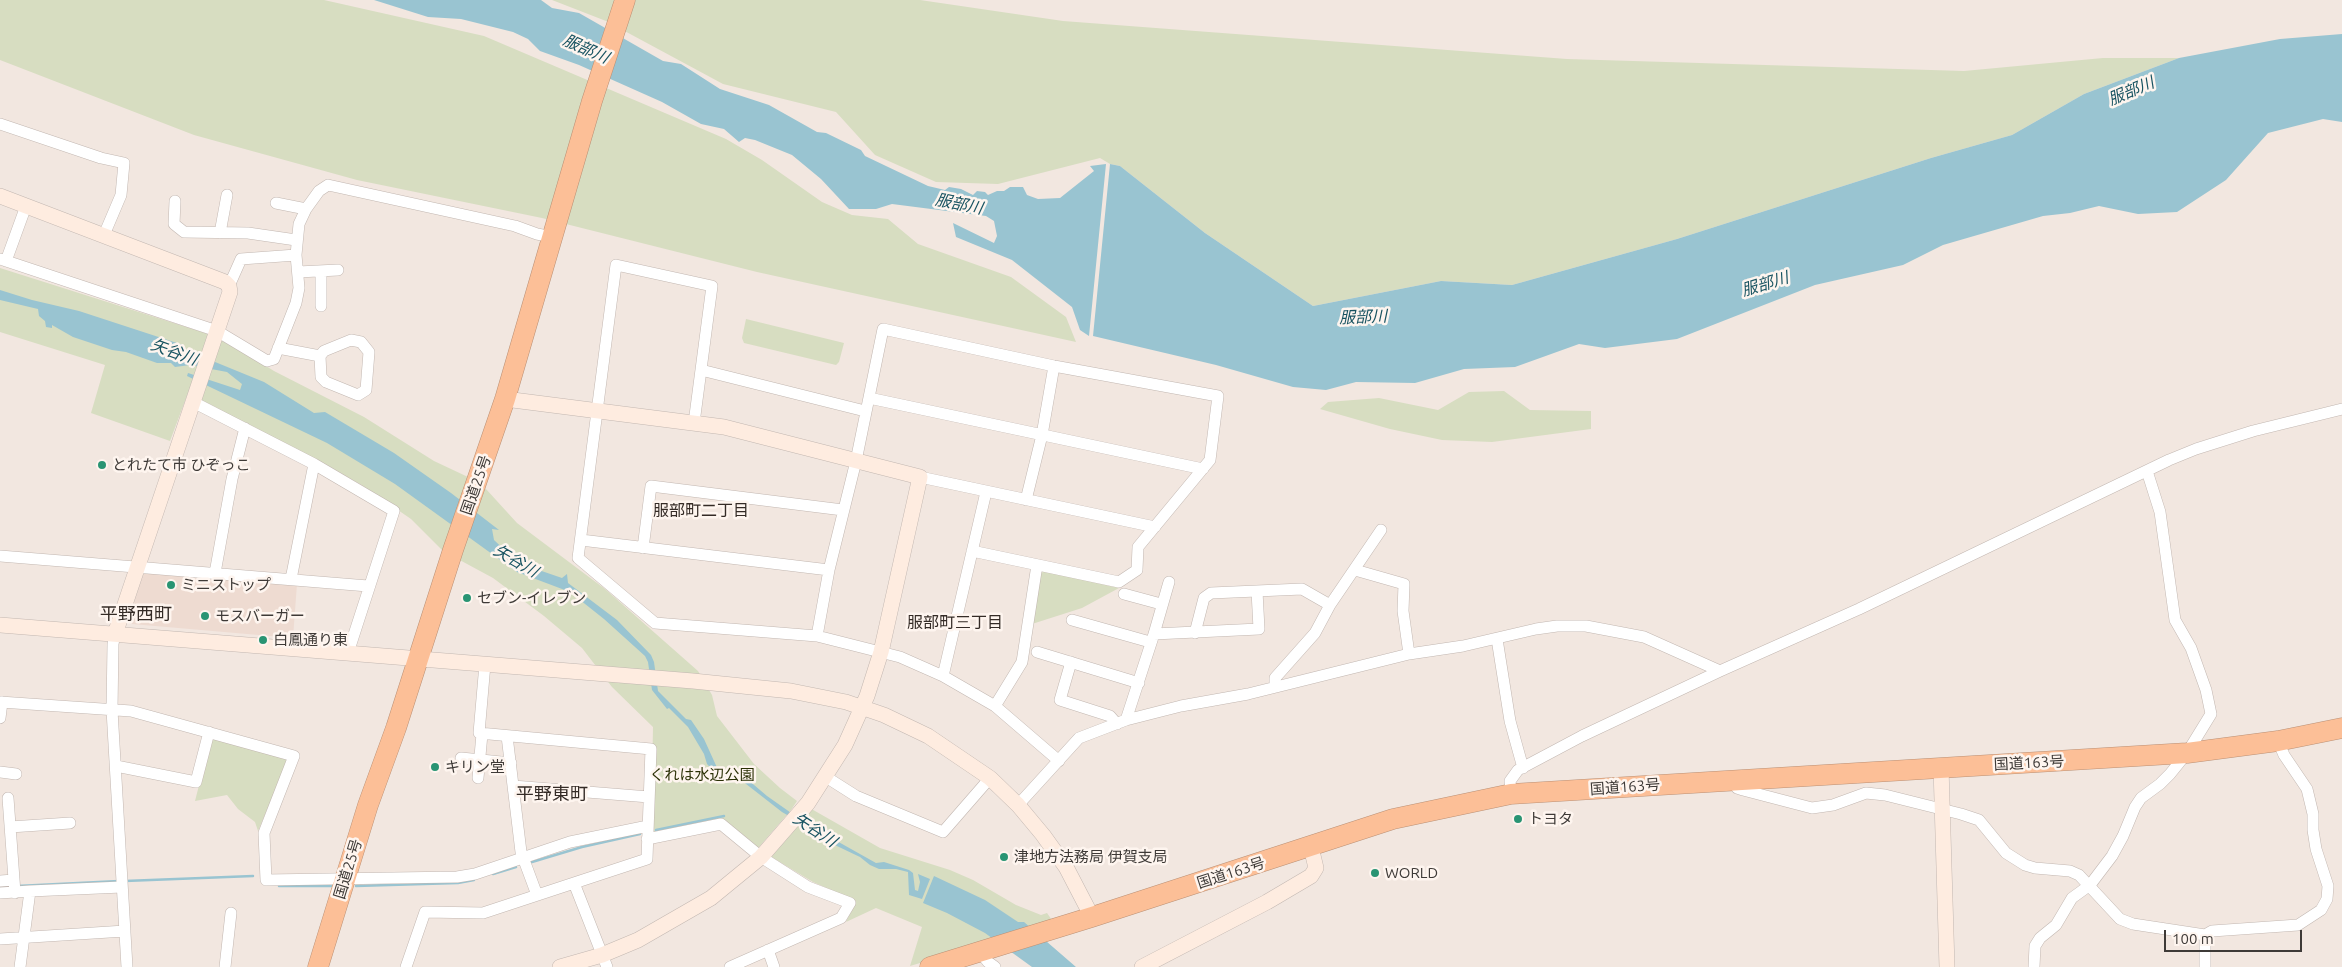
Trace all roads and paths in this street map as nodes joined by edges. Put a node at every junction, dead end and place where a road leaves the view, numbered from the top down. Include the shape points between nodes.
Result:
1 (625, 0) edge
2 (0, 124) edge
3 (226, 195) dead end
4 (0, 196) edge
5 (175, 201) dead end
6 (276, 202) dead end
7 (26, 206) junction
8 (306, 209) junction
9 (220, 233) junction
10 (553, 234) junction
11 (104, 235) junction
12 (296, 240) junction
13 (296, 255) junction
14 (3, 260) edge
15 (338, 270) dead end
16 (321, 271) junction
17 (298, 272) junction
18 (229, 286) junction
19 (321, 306) dead end
20 (217, 331) junction
21 (278, 348) junction
22 (320, 356) junction
23 (1054, 366) junction
24 (702, 370) junction
25 (195, 395) junction
26 (869, 398) junction
27 (505, 399) junction
28 (2342, 408) edge
29 (865, 411) junction
30 (597, 412) junction
31 (694, 423) junction
32 (245, 428) junction
33 (1042, 435) junction
34 (856, 461) junction
35 (314, 464) junction
36 (1203, 469) junction
37 (2147, 471) junction
38 (920, 477) junction
39 (986, 492) junction
40 (1026, 500) junction
41 (843, 510) junction
42 (1155, 527) junction
43 (1381, 530) dead end
44 (581, 540) junction
45 (643, 548) junction
46 (972, 551) junction
47 (0, 556) edge
48 (136, 566) junction
49 (1038, 566) junction
50 (829, 570) junction
51 (1355, 570) junction
52 (215, 573) junction
53 (292, 579) junction
54 (1169, 582) dead end
55 (368, 586) junction
56 (1257, 591) junction
57 (1124, 594) dead end
58 (1161, 604) junction
59 (1330, 605) junction
60 (1072, 620) dead end
61 (0, 625) edge
62 (1194, 632) junction
63 (115, 634) junction
64 (817, 636) junction
65 (1152, 638) junction
66 (1497, 639) junction
67 (881, 652) junction
68 (1037, 652) dead end
69 (348, 653) junction
70 (1409, 654) junction
71 (418, 658) junction
72 (1071, 662) junction
73 (485, 664) junction
74 (1720, 670) junction
75 (943, 676) junction
76 (1139, 683) junction
77 (1275, 687) junction
78 (1, 702) edge
79 (995, 706) junction
80 (862, 707) junction
81 (112, 710) junction
82 (0, 718) edge
83 (1122, 722) junction
84 (2342, 728) edge
85 (208, 732) junction
86 (482, 734) junction
87 (508, 736) junction
88 (2278, 741) junction
89 (2187, 753) junction
90 (462, 758) dead end
91 (479, 760) junction
92 (1059, 761) junction
93 (511, 762) junction
94 (116, 766) junction
95 (1941, 767) junction
96 (1523, 768) junction
97 (0, 772) edge
98 (16, 774) dead end
99 (478, 778) dead end
100 (826, 778) junction
101 (990, 778) junction
102 (1733, 779) junction
103 (514, 786) junction
104 (1511, 794) junction
105 (649, 797) junction
106 (8, 798) dead end
107 (1018, 805) junction
108 (1943, 808) junction
109 (70, 823) dead end
110 (648, 826) junction
111 (10, 827) junction
112 (647, 839) junction
113 (1311, 847) junction
114 (763, 854) junction
115 (523, 858) junction
116 (344, 878) junction
117 (14, 880) junction
118 (0, 881) edge
119 (122, 883) junction
120 (574, 883) junction
121 (2090, 885) junction
122 (30, 891) junction
123 (0, 893) edge
124 (16, 893) junction
125 (537, 895) junction
126 (231, 912) dead end
127 (1092, 917) junction
128 (125, 931) junction
129 (2205, 934) junction
130 (23, 938) junction
131 (0, 939) edge
132 (768, 950) junction
133 (982, 951) junction
134 (604, 961) edge
135 (20, 967) edge
136 (127, 967) edge
137 (225, 967) edge
138 (318, 967) edge
139 (406, 967) edge
140 (560, 967) edge
141 (730, 967) edge
142 (774, 967) edge
143 (930, 967) edge
144 (995, 967) edge
145 (1142, 967) edge
146 (1946, 967) edge
147 (2034, 967) edge
148 (2205, 967) edge

1 - 10 highway, 国道25号
2 - 11 street via 124,163 121,195
3 - 9 street
4 - 7 street
5 - 9 street via 174,224 184,232
6 - 8 street
7 - 11 street
7 - 14 street
8 - 10 street via 319,191 328,186 515,226 537,234
8 - 12 street
9 - 12 street via 248,233
10 - 27 highway, 国道25号
11 - 18 street
12 - 13 street
13 - 17 street
13 - 18 street via 241,259
14 - 20 street
15 - 16 street
16 - 17 street
16 - 19 street
17 - 21 street via 296,303
18 - 20 street via 230,292
20 - 21 street via 267,361 274,359
20 - 25 street
21 - 22 street
22 - 22 street via 351,340 361,342 369,352 366,390 358,394 326,382 321,377
23 - 26 street via 883,329
23 - 33 street
23 - 36 street via 1218,396 1210,460
24 - 29 street
24 - 30 street via 712,286 616,265
24 - 31 street
25 - 32 street
25 - 48 street
26 - 29 street
26 - 33 street
27 - 30 street
27 - 71 highway, 国道25号
28 - 37 street via 2196,449
29 - 34 street
30 - 31 street
30 - 44 street
31 - 34 street via 724,427
32 - 35 street
32 - 52 street
33 - 36 street
33 - 40 street
34 - 38 street
34 - 41 street
35 - 53 street
35 - 55 street via 394,511
36 - 42 street
37 - 74 street via 1859,608
37 - 89 street via 2160,512 2175,620 2190,648 2206,690 2211,714
38 - 39 street
38 - 67 street
39 - 40 street
39 - 46 street
40 - 42 street
41 - 45 street via 651,486
41 - 50 street
42 - 49 street via 1138,547 1137,570 1119,582
43 - 51 street
44 - 45 street
44 - 64 street via 578,558 655,623
45 - 50 street
46 - 49 street
46 - 75 street
47 - 48 street
48 - 52 street
48 - 63 street
49 - 79 street via 1022,662
50 - 64 street
51 - 59 street
51 - 70 street via 1404,584
52 - 53 street
53 - 55 street
54 - 58 street
55 - 69 street
56 - 59 street via 1302,589
56 - 62 street via 1211,593 1204,598
56 - 62 street via 1259,629
57 - 58 street
58 - 65 street
59 - 77 street via 1315,633 1275,678
60 - 65 street
61 - 63 street
62 - 65 street
63 - 69 street
63 - 81 street via 112,644
64 - 67 street
65 - 76 street
66 - 70 street
66 - 74 street via 1536,629 1586,626 1644,638
66 - 96 street via 1510,720
67 - 75 street
67 - 80 street
68 - 72 street
69 - 71 street
70 - 77 street
71 - 73 street
71 - 116 highway, 国道25号
72 - 76 street
72 - 83 street via 1060,700
73 - 80 street via 791,691
73 - 86 street via 479,733
74 - 96 street
75 - 79 street
76 - 83 street
77 - 83 street
78 - 81 street
78 - 82 street
79 - 92 street
80 - 100 street
80 - 101 street via 928,736
81 - 85 street via 131,711
81 - 94 street
83 - 92 street via 1079,738
84 - 88 highway, 国道163号
85 - 94 street via 196,782
85 - 116 street via 294,756 264,833 266,880
86 - 87 street
86 - 91 street
87 - 93 street
87 - 105 street via 651,748
88 - 89 highway, 国道163号
88 - 129 street via 2307,789 2316,849 2328,886 2327,899 2321,910 2298,925 2212,930
89 - 95 highway, 国道163号
89 - 121 street via 2160,784 2138,802 2112,856
90 - 91 street
91 - 93 street
91 - 99 street
92 - 107 street
93 - 103 street
94 - 119 street
95 - 102 highway, 国道163号
95 - 108 street
96 - 104 street via 1513,774
97 - 98 street
100 - 101 street via 856,796 943,832
100 - 114 street
101 - 107 street
102 - 104 highway, 国道163号
102 - 108 street via 1737,788 1812,808 1833,805 1866,793
103 - 105 street
103 - 115 street
104 - 113 highway, 国道163号 via 1393,819
105 - 110 street
106 - 111 street
107 - 127 street via 1066,867
108 - 121 street via 1979,820 2006,853 2025,865 2070,871
108 - 146 street
109 - 111 street
110 - 112 street
110 - 115 street via 570,842
111 - 117 street
112 - 114 street via 721,824
112 - 120 street via 647,859
113 - 127 highway, 国道163号
113 - 145 street via 1316,868 1311,876
114 - 132 street via 808,887 850,902 841,918
114 - 134 street via 711,898
115 - 116 street via 457,877
115 - 125 street
116 - 138 highway, 国道25号
117 - 118 street
117 - 124 street
119 - 122 street
119 - 128 street
120 - 125 street
120 - 134 street
121 - 129 street via 2120,919 2133,924
121 - 147 street via 2072,898 2056,925 2040,938 2035,946
122 - 124 street
122 - 130 street
123 - 124 street
125 - 139 street via 483,913 425,912
126 - 137 street
127 - 133 highway, 国道163号
128 - 130 street
128 - 136 street
129 - 148 street
130 - 131 street
130 - 135 street
132 - 141 street
132 - 142 street
133 - 143 highway, 国道163号
133 - 144 street
134 - 140 street

